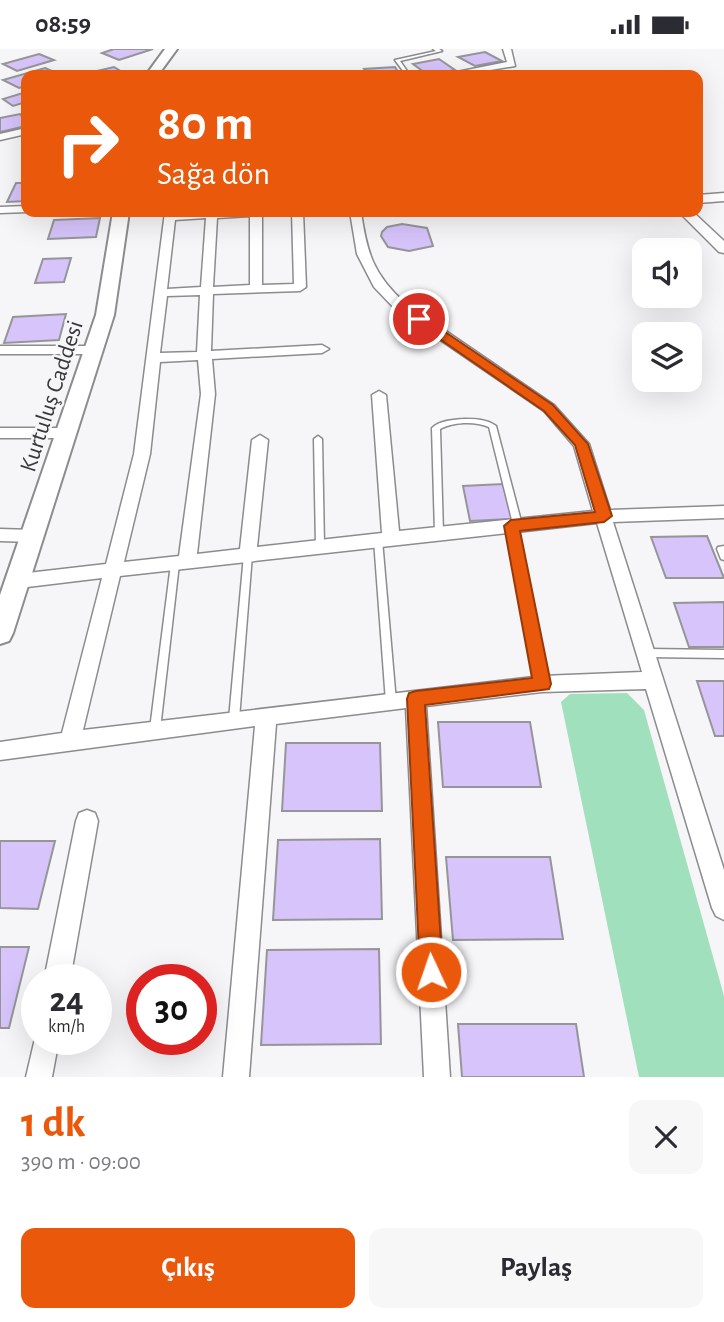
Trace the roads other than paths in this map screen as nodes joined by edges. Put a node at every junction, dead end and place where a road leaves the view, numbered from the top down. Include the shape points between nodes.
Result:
1 (171, 49) edge
2 (435, 49) edge
3 (507, 49) edge
4 (156, 70) edge
5 (404, 70) edge
6 (476, 70) edge
7 (21, 132) edge
8 (0, 137) edge
9 (724, 197) edge
10 (703, 201) edge
11 (703, 202) edge
12 (724, 204) edge
13 (703, 207) edge
14 (21, 209) edge
15 (0, 210) edge
16 (120, 217) edge
17 (170, 217) edge
18 (211, 217) edge
19 (259, 217) edge
20 (298, 217) edge
21 (356, 217) edge
22 (690, 217) edge
23 (724, 233) edge
24 (724, 249) edge
25 (256, 290) junction
26 (205, 291) junction
27 (159, 293) junction
28 (322, 349) dead end
29 (0, 350) edge
30 (93, 350) junction
31 (205, 354) junction
32 (153, 358) junction
33 (379, 395) dead end
34 (0, 433) edge
35 (67, 433) junction
36 (318, 439) dead end
37 (260, 440) dead end
38 (724, 512) edge
39 (604, 516) junction
40 (514, 526) junction
41 (439, 533) junction
42 (0, 535) edge
43 (33, 536) junction
44 (385, 539) junction
45 (320, 546) junction
46 (724, 549) edge
47 (248, 555) junction
48 (724, 558) edge
49 (181, 563) junction
50 (112, 572) junction
51 (19, 581) junction
52 (0, 633) edge
53 (646, 653) junction
54 (724, 654) edge
55 (654, 680) junction
56 (542, 684) junction
57 (416, 699) junction
58 (391, 702) junction
59 (266, 716) junction
60 (234, 719) junction
61 (155, 729) junction
62 (70, 742) junction
63 (0, 751) edge
64 (87, 821) dead end
65 (724, 908) edge
66 (60, 964) edge
67 (43, 1055) edge
68 (39, 1077) edge
69 (236, 1077) edge
70 (436, 1077) edge

1 - 4 main road
2 - 5 lane via 440,51 397,60
3 - 6 street via 512,64
7 - 8 street
9 - 10 street
11 - 12 street
13 - 23 street
14 - 15 street
16 - 30 main road, Kurtuluş Caddesi via 105,315
17 - 27 street
18 - 26 street
19 - 25 street
20 - 25 street via 300,287
21 - 39 street via 365,266 379,287 549,408 581,444
22 - 24 street
25 - 26 street
26 - 27 street
26 - 31 street
27 - 32 street
28 - 31 street
29 - 30 street
30 - 35 main road, Kurtuluş Caddesi
31 - 32 street
31 - 49 street via 207,405
32 - 50 street via 142,454
33 - 44 street
34 - 35 street
35 - 43 main road, Kurtuluş Caddesi
36 - 45 lane
37 - 47 street
38 - 39 street
39 - 40 street
39 - 53 street
40 - 41 street
40 - 41 lane via 492,426 486,422 444,423 436,428
40 - 56 lane
41 - 44 street
42 - 43 street
43 - 51 main road, Kurtuluş Caddesi
44 - 45 street
44 - 58 lane
45 - 47 street
46 - 48 lane via 720,549
47 - 49 street
47 - 60 lane
49 - 50 street
49 - 61 lane
50 - 51 street
50 - 62 street
51 - 52 main road, Kurtuluş Caddesi
53 - 54 lane
53 - 55 street
55 - 56 street
55 - 65 street
56 - 57 street
57 - 58 street
57 - 70 street
58 - 59 street
59 - 60 street
59 - 69 street
60 - 61 street
61 - 62 street
62 - 63 street
64 - 66 street
67 - 68 street

